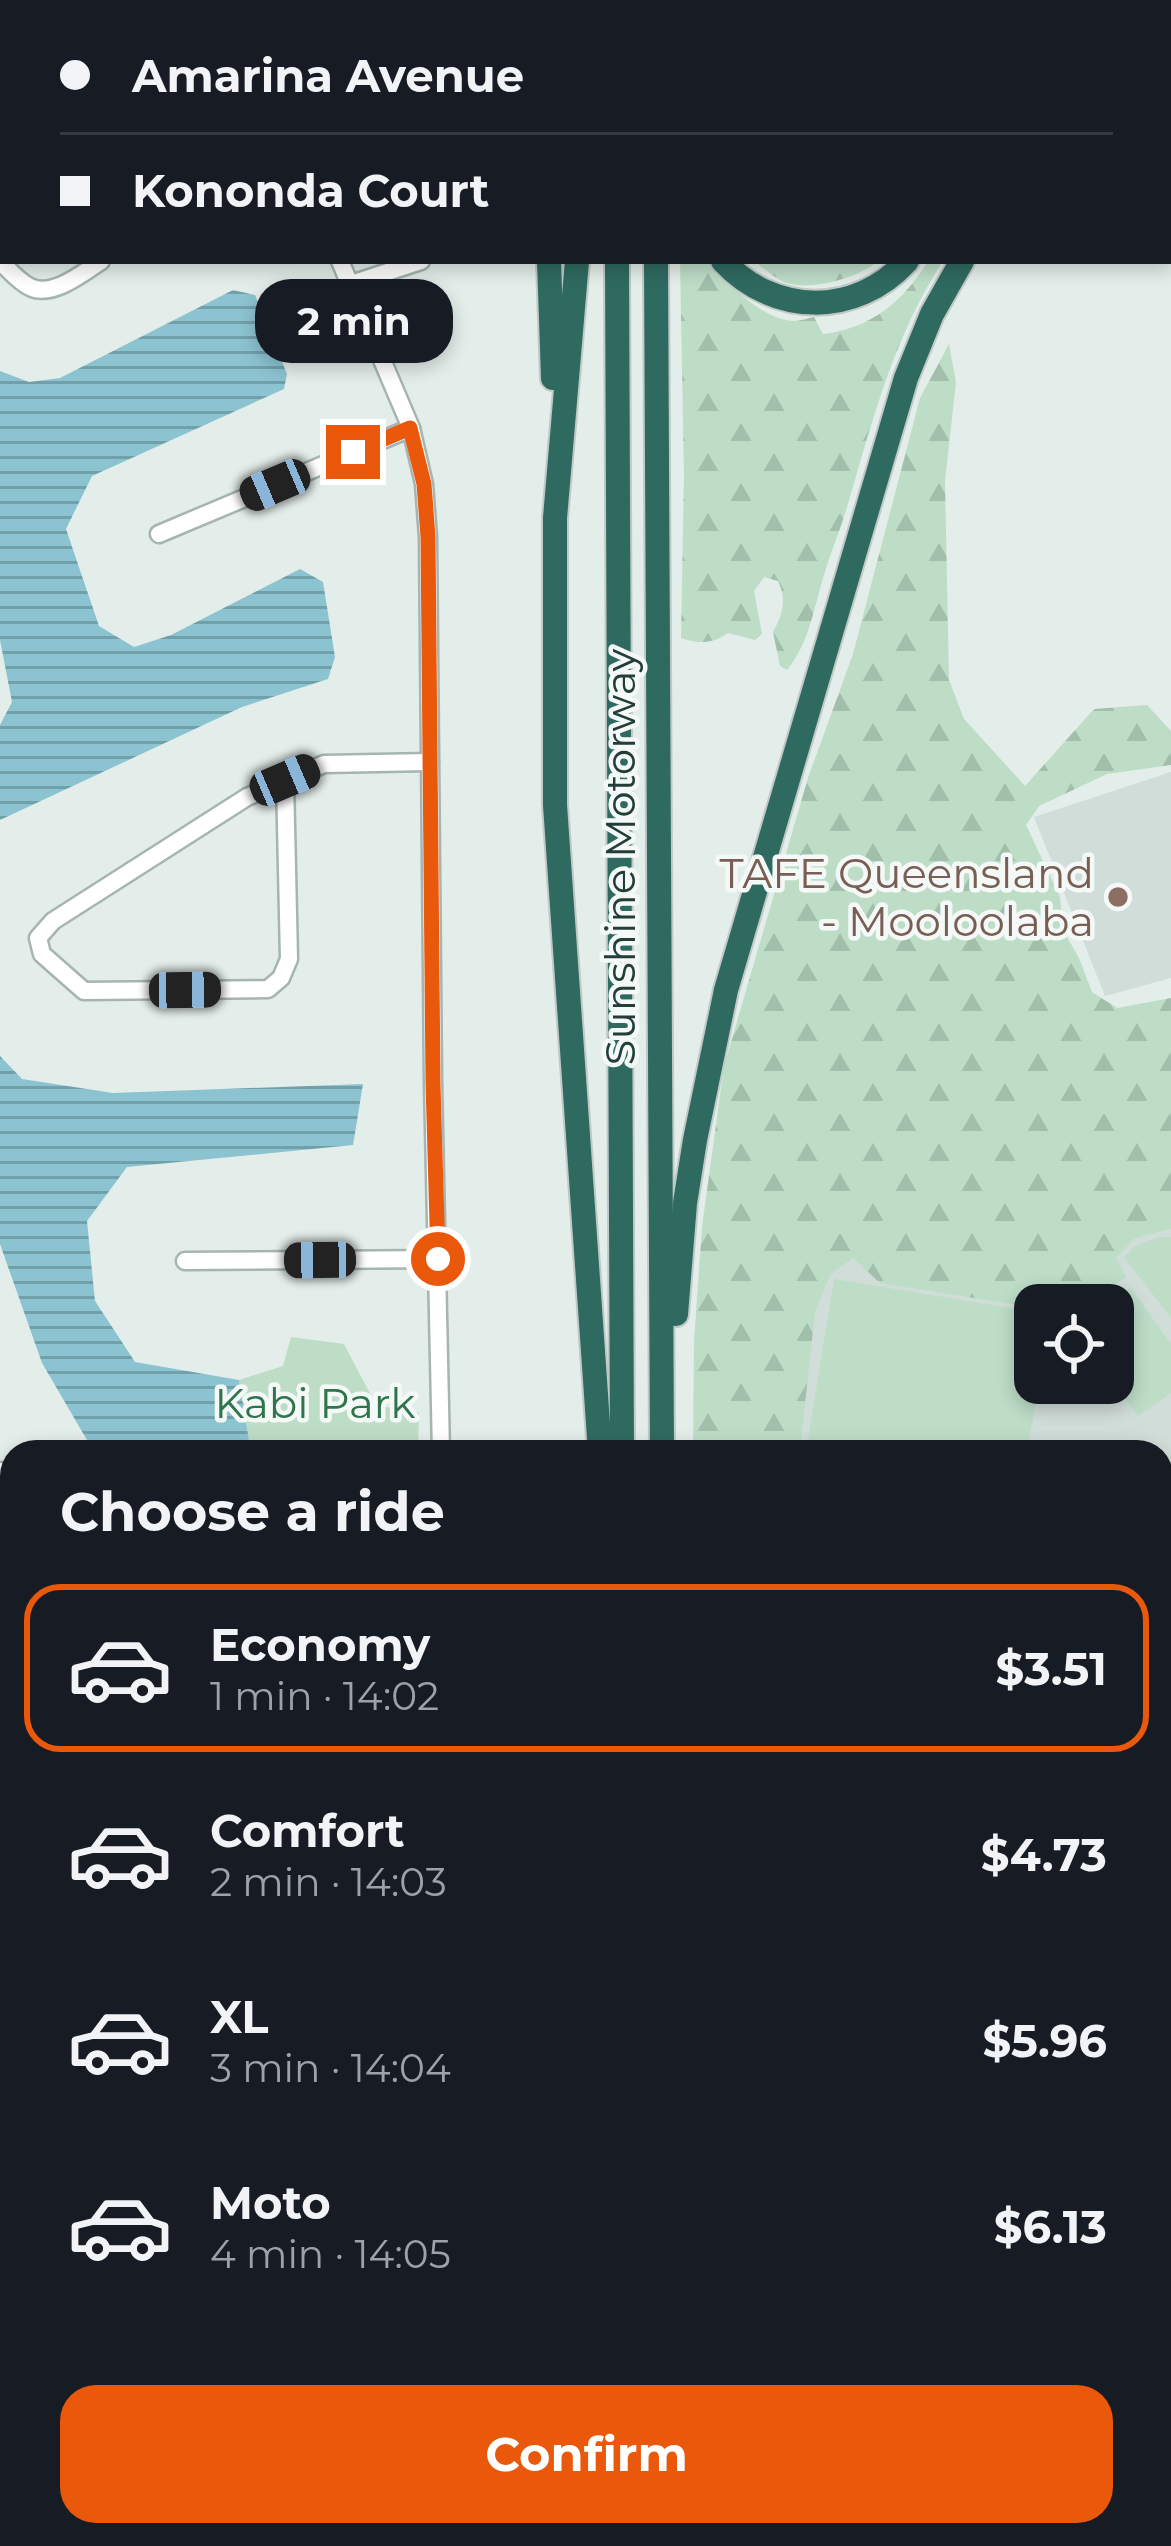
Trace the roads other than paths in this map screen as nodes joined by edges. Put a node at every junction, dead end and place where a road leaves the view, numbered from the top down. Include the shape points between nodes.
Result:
1 (3, 264) edge
2 (96, 264) edge
3 (341, 264) edge
4 (412, 264) edge
5 (549, 264) edge
6 (578, 264) edge
7 (617, 264) edge
8 (656, 264) edge
9 (726, 264) edge
10 (904, 264) edge
11 (960, 264) edge
12 (351, 284) junction
13 (410, 428) junction
14 (561, 436) junction
15 (159, 534) dead end
16 (430, 762) junction
17 (285, 780) junction
18 (438, 1259) junction
19 (185, 1261) dead end
20 (662, 1392) junction
21 (441, 1440) edge
22 (599, 1440) edge
23 (622, 1440) edge
24 (662, 1440) edge

1 - 2 street via 43,290
3 - 12 street
4 - 12 street
5 - 14 highway
6 - 14 highway
7 - 23 highway, Sunshine Motorway
8 - 20 highway, Sunshine Motorway
9 - 10 highway via 770,296 821,304 867,292
11 - 20 highway via 907,378 726,990 695,1140 672,1370
12 - 13 street
13 - 15 street
13 - 16 street via 427,524
14 - 22 highway via 555,805
16 - 17 street via 323,764
16 - 18 street
17 - 17 street via 289,959 268,989 84,991 42,954 38,938 53,922 247,796
18 - 19 street
18 - 21 street
20 - 24 highway, Sunshine Motorway

